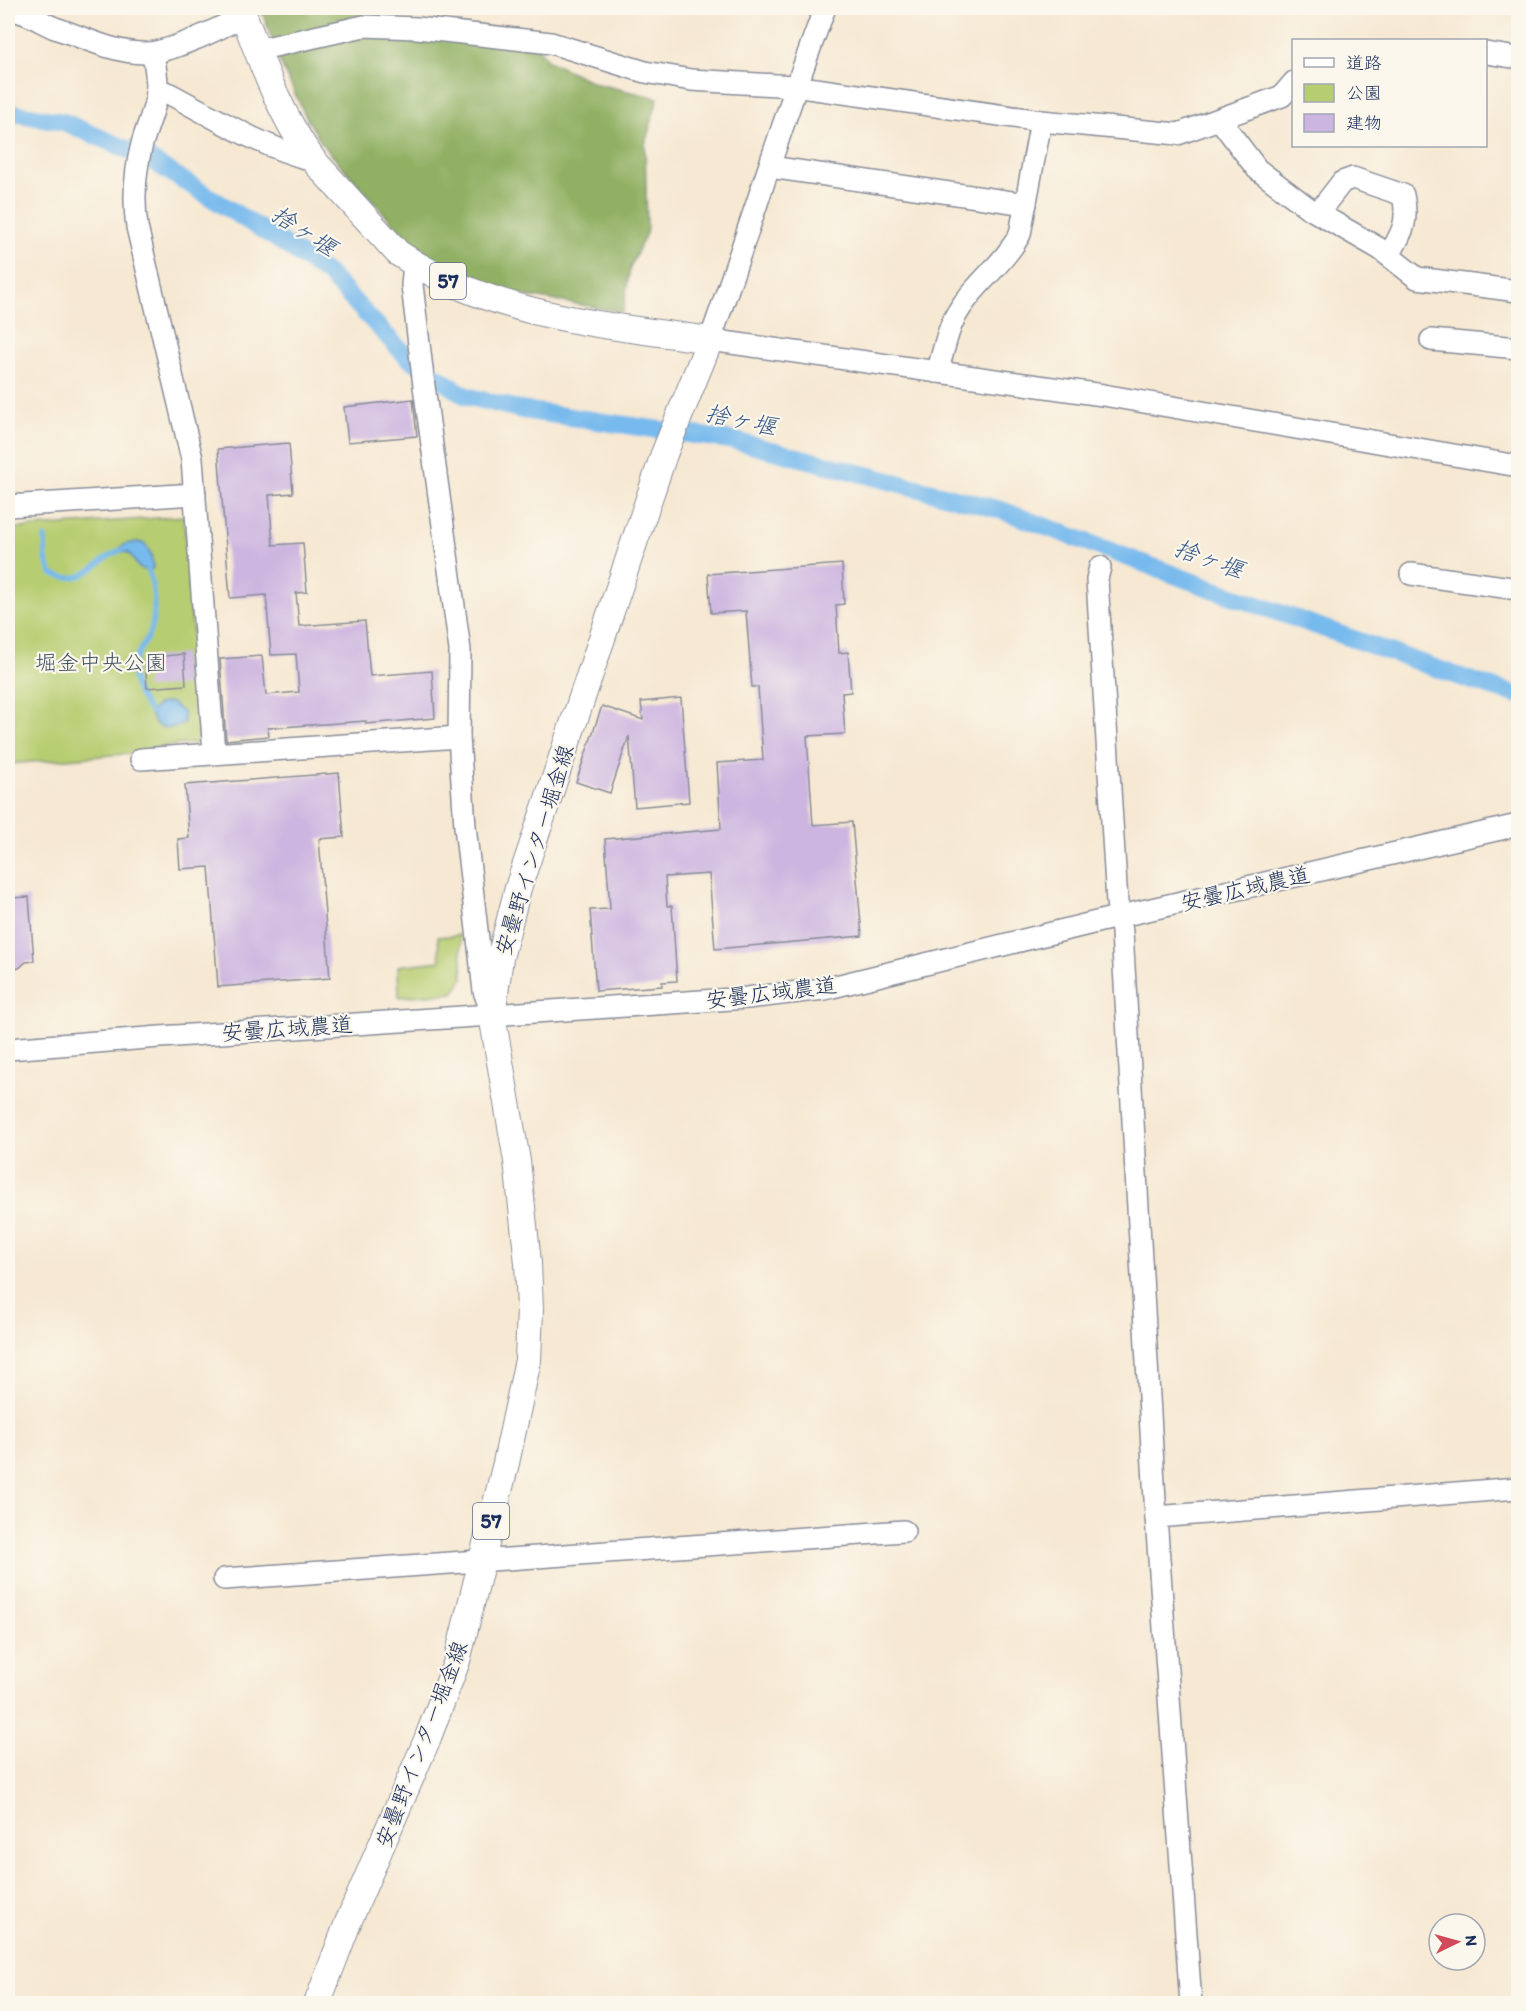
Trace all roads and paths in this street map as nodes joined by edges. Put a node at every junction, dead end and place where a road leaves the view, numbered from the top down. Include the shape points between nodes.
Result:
1 (825, 8) edge
2 (17, 10) edge
3 (243, 12) edge
4 (258, 52) junction
5 (153, 53) junction
6 (1487, 53) edge
7 (1518, 58) edge
8 (1292, 83) edge
9 (795, 86) junction
10 (157, 89) junction
11 (1220, 120) junction
12 (1041, 121) junction
13 (313, 159) junction
14 (770, 167) junction
15 (1026, 204) junction
16 (1318, 213) junction
17 (1389, 255) junction
18 (414, 264) junction
19 (1518, 291) edge
20 (710, 340) junction
21 (1431, 340) dead end
22 (1518, 348) edge
23 (937, 372) junction
24 (1518, 466) edge
25 (195, 494) junction
26 (8, 506) edge
27 (1100, 567) dead end
28 (1411, 574) dead end
29 (1518, 590) edge
30 (459, 737) junction
31 (214, 753) junction
32 (141, 759) dead end
33 (1518, 825) edge
34 (1121, 916) junction
35 (492, 1015) junction
36 (8, 1049) edge
37 (1518, 1488) edge
38 (1156, 1516) junction
39 (904, 1531) dead end
40 (482, 1559) junction
41 (224, 1579) dead end
42 (317, 2004) edge
43 (1191, 2004) edge

1 - 9 street
2 - 5 street via 41,23 118,49
3 - 4 main road, 57
3 - 5 street
4 - 9 street via 364,26 417,28 551,42 645,72 691,80
4 - 13 main road, 57 via 301,143
5 - 10 street
6 - 7 street
8 - 11 street via 1282,96
9 - 12 street
9 - 14 street
10 - 13 street via 252,136
10 - 25 street via 140,154 135,193 137,227 192,459
11 - 12 street via 1178,134
11 - 16 street via 1257,169
12 - 15 street
13 - 18 main road, 57 via 398,253
14 - 15 street
14 - 20 street
15 - 23 street via 1020,234 1012,249 979,284 954,320
16 - 17 street
16 - 17 street via 1342,182 1353,178 1403,195 1403,231
17 - 19 street via 1417,278
18 - 20 main road, 57 via 516,308
18 - 30 street via 412,285 424,386 460,650
20 - 23 street
20 - 35 main road, 安曇野インター堀金線 / 57 via 666,449 518,888 500,958
21 - 22 street
23 - 24 street via 1103,395
25 - 26 street
25 - 31 street
27 - 34 street via 1097,579
28 - 29 street
30 - 31 street
30 - 35 street via 484,991
31 - 32 street
33 - 34 street, 安曇広域農道
34 - 35 street, 安曇広域農道 via 824,989
34 - 38 street
35 - 36 street, 安曇広域農道
35 - 40 main road, 安曇野インター堀金線 / 57 via 517,1161 531,1309 528,1360
37 - 38 street
38 - 43 street
39 - 40 street
40 - 41 street
40 - 42 main road, 安曇野インター堀金線 / 57 via 457,1661

